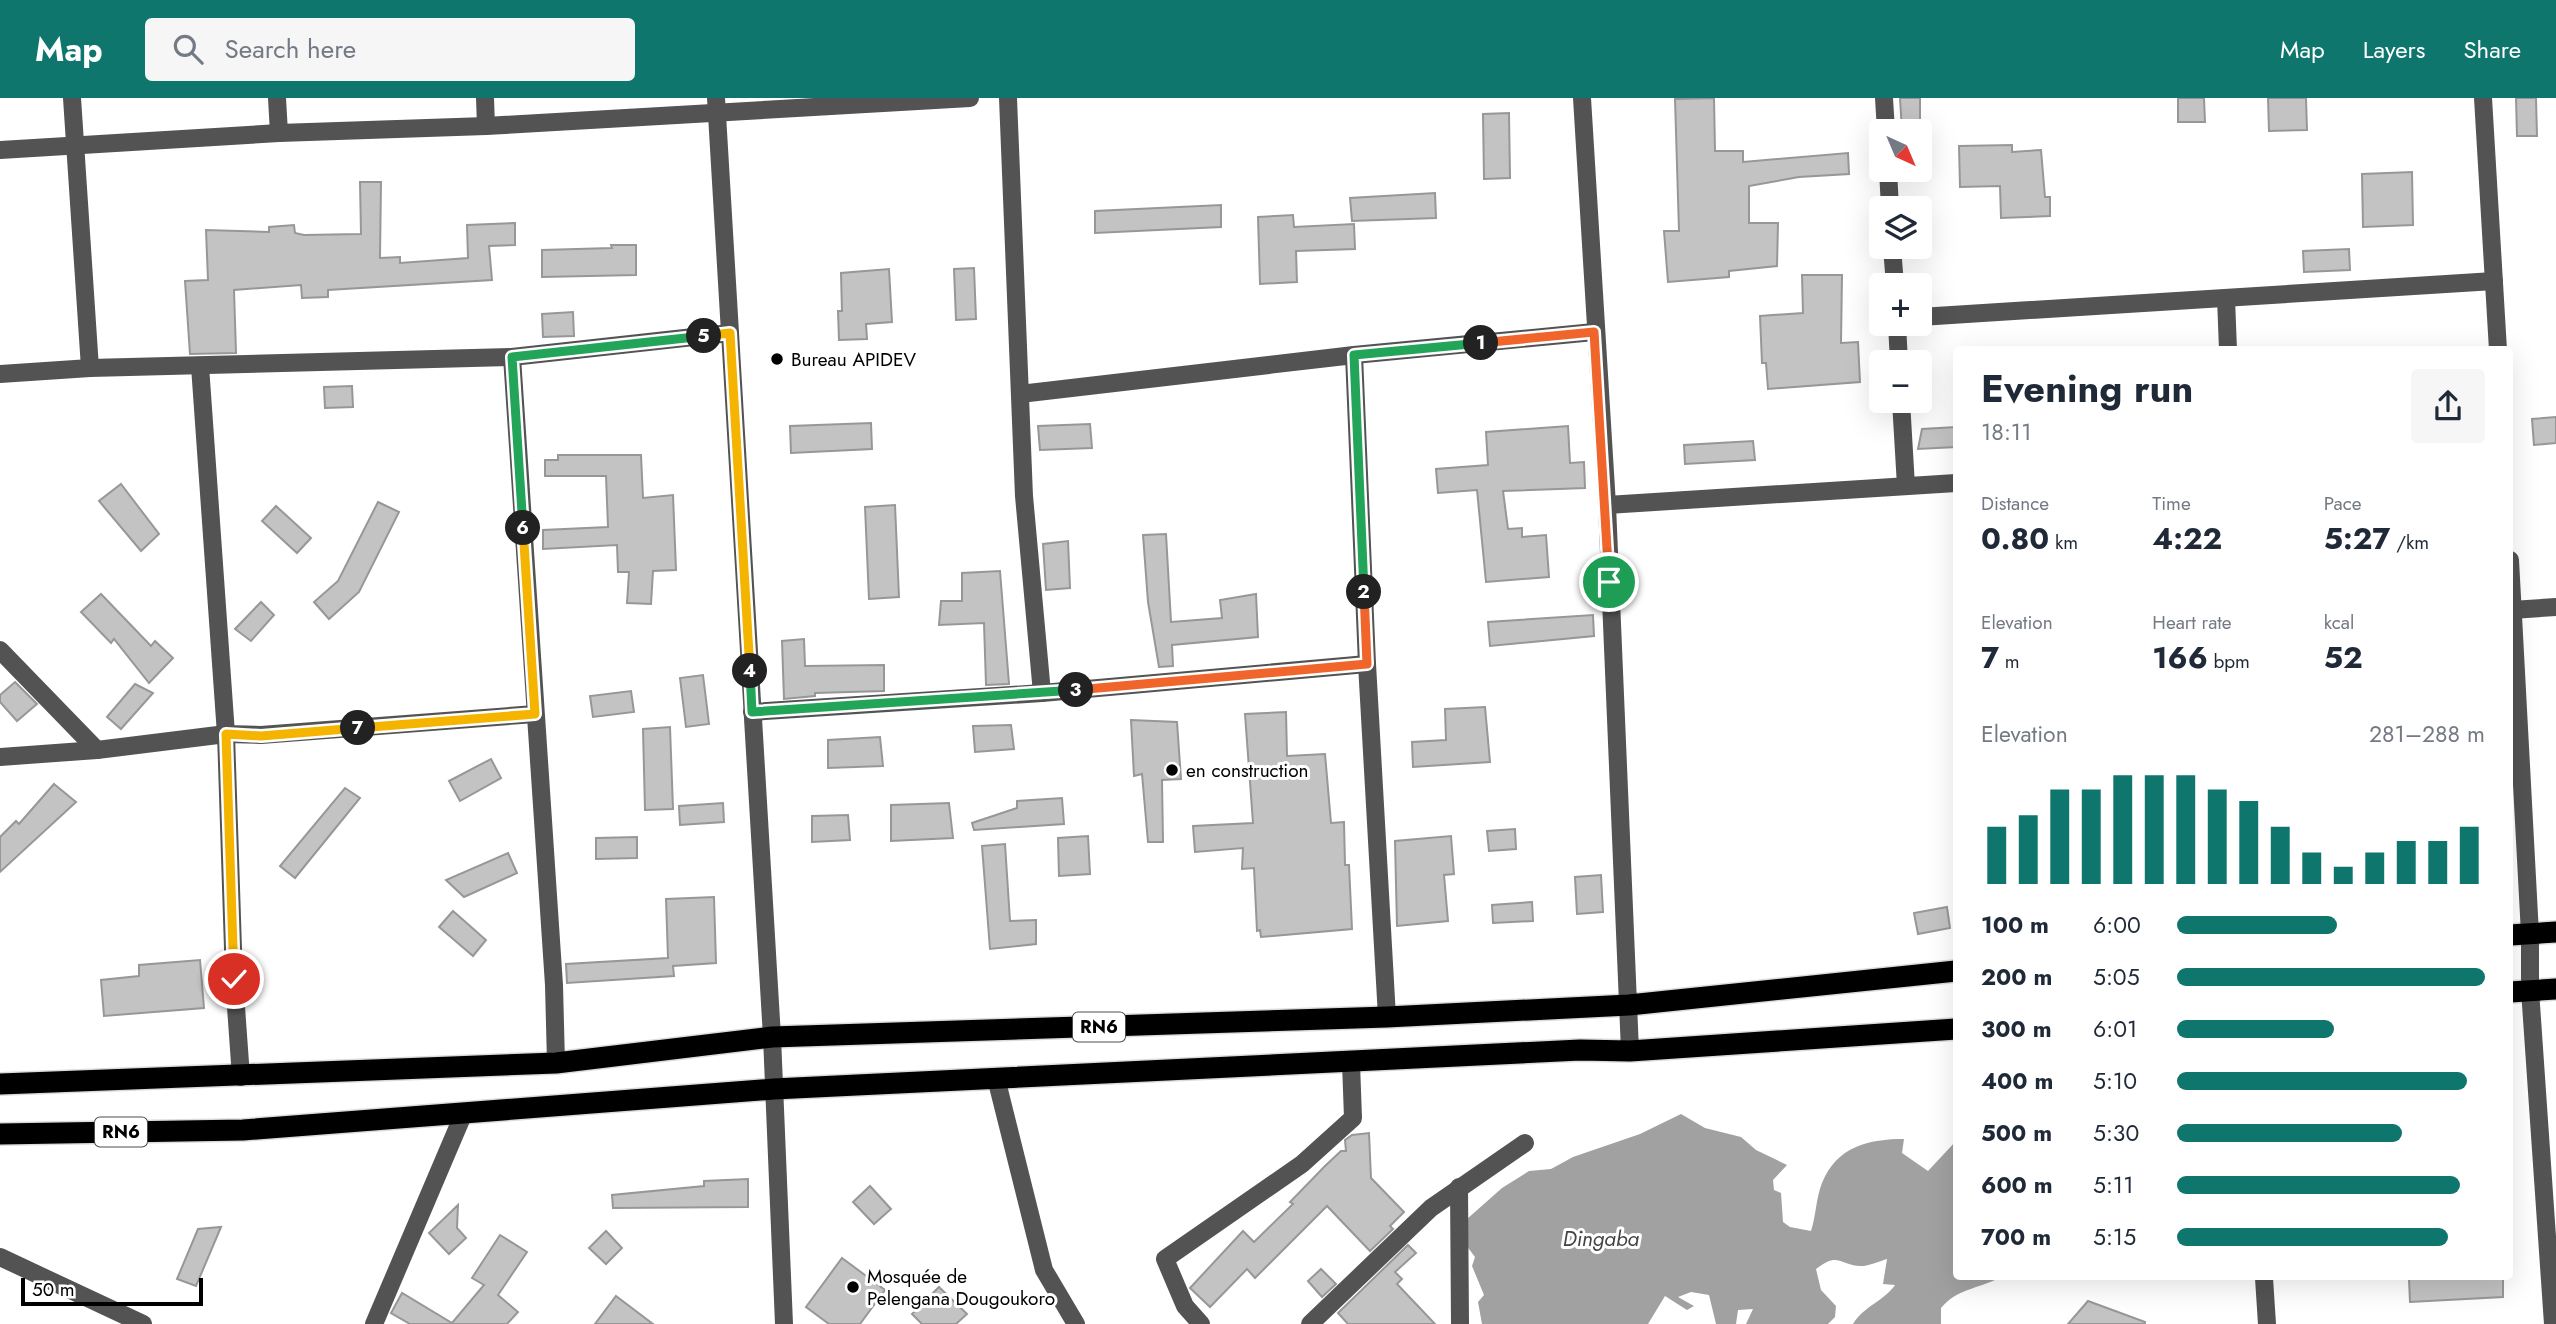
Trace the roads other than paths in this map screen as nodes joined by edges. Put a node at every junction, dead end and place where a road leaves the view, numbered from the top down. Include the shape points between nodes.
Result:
1 (72, 98) edge
2 (276, 98) edge
3 (485, 98) edge
4 (970, 98) edge
5 (1008, 98) edge
6 (1582, 98) edge
7 (1884, 98) edge
8 (2483, 98) edge
9 (717, 105) edge
10 (1885, 119) edge
11 (486, 126) junction
12 (279, 133) junction
13 (74, 146) junction
14 (0, 150) edge
15 (2494, 281) junction
16 (2226, 298) junction
17 (1932, 316) edge
18 (1594, 332) junction
19 (730, 333) junction
20 (2228, 346) edge
21 (2498, 346) edge
22 (1354, 355) junction
23 (512, 357) junction
24 (200, 366) junction
25 (90, 368) junction
26 (0, 374) edge
27 (1020, 394) junction
28 (1902, 413) edge
29 (1953, 483) edge
30 (1906, 486) junction
31 (1606, 505) junction
32 (2556, 607) edge
33 (2513, 610) edge
34 (0, 650) edge
35 (2513, 651) edge
36 (1367, 664) junction
37 (1042, 692) junction
38 (752, 712) junction
39 (535, 714) junction
40 (226, 734) junction
41 (97, 750) junction
42 (0, 757) edge
43 (2556, 933) edge
44 (2520, 935) edge
45 (1953, 971) edge
46 (2556, 989) edge
47 (2520, 991) edge
48 (1629, 1005) junction
49 (1387, 1017) junction
50 (1953, 1029) edge
51 (772, 1037) junction
52 (1630, 1051) junction
53 (556, 1063) junction
54 (1351, 1063) junction
55 (241, 1077) junction
56 (996, 1078) junction
57 (0, 1084) edge
58 (774, 1089) junction
59 (463, 1115) junction
60 (0, 1134) edge
61 (1525, 1143) dead end
62 (1460, 1186) junction
63 (0, 1257) edge
64 (2264, 1280) edge
65 (143, 1324) edge
66 (374, 1324) edge
67 (784, 1324) edge
68 (1076, 1324) edge
69 (1201, 1324) edge
70 (1310, 1324) edge
71 (1460, 1324) edge
72 (2267, 1324) edge
73 (2553, 1324) edge

1 - 13 street
2 - 12 street
3 - 11 street
4 - 9 street
5 - 27 street
6 - 18 street
7 - 10 street
8 - 15 street
9 - 11 street
9 - 19 street
11 - 12 street
12 - 13 street
13 - 14 street
13 - 25 street
15 - 16 street
15 - 21 street
16 - 17 street
16 - 20 street
18 - 22 street
18 - 31 street
19 - 23 street
19 - 38 street
22 - 27 street
22 - 36 street
23 - 24 street
23 - 39 street
24 - 25 street
24 - 40 street
25 - 26 street
27 - 37 street via 1024,496
28 - 30 street
29 - 30 street
30 - 31 street
31 - 48 street
32 - 33 street
34 - 41 street
35 - 44 street
36 - 37 street
36 - 49 street
37 - 38 street
38 - 51 street
39 - 40 street via 261,736
39 - 53 street
40 - 41 street
40 - 55 street
41 - 42 street
43 - 44 highway
44 - 47 street
45 - 48 highway, RN6
46 - 47 highway
47 - 73 street
48 - 49 highway, RN6
48 - 52 street
49 - 51 highway, RN6
50 - 52 highway, RN6
51 - 53 highway, RN6
51 - 58 street
52 - 54 highway, RN6
53 - 55 highway, RN6
54 - 56 highway, RN6
54 - 69 street via 1353,1118 1302,1164 1165,1259 1185,1306
55 - 57 highway, RN6
56 - 58 highway, RN6
56 - 68 street via 1044,1270
58 - 59 highway, RN6
58 - 67 street
59 - 60 highway, RN6 via 243,1130
59 - 66 street
61 - 62 street
62 - 70 street
62 - 71 street
63 - 65 street
64 - 72 street

